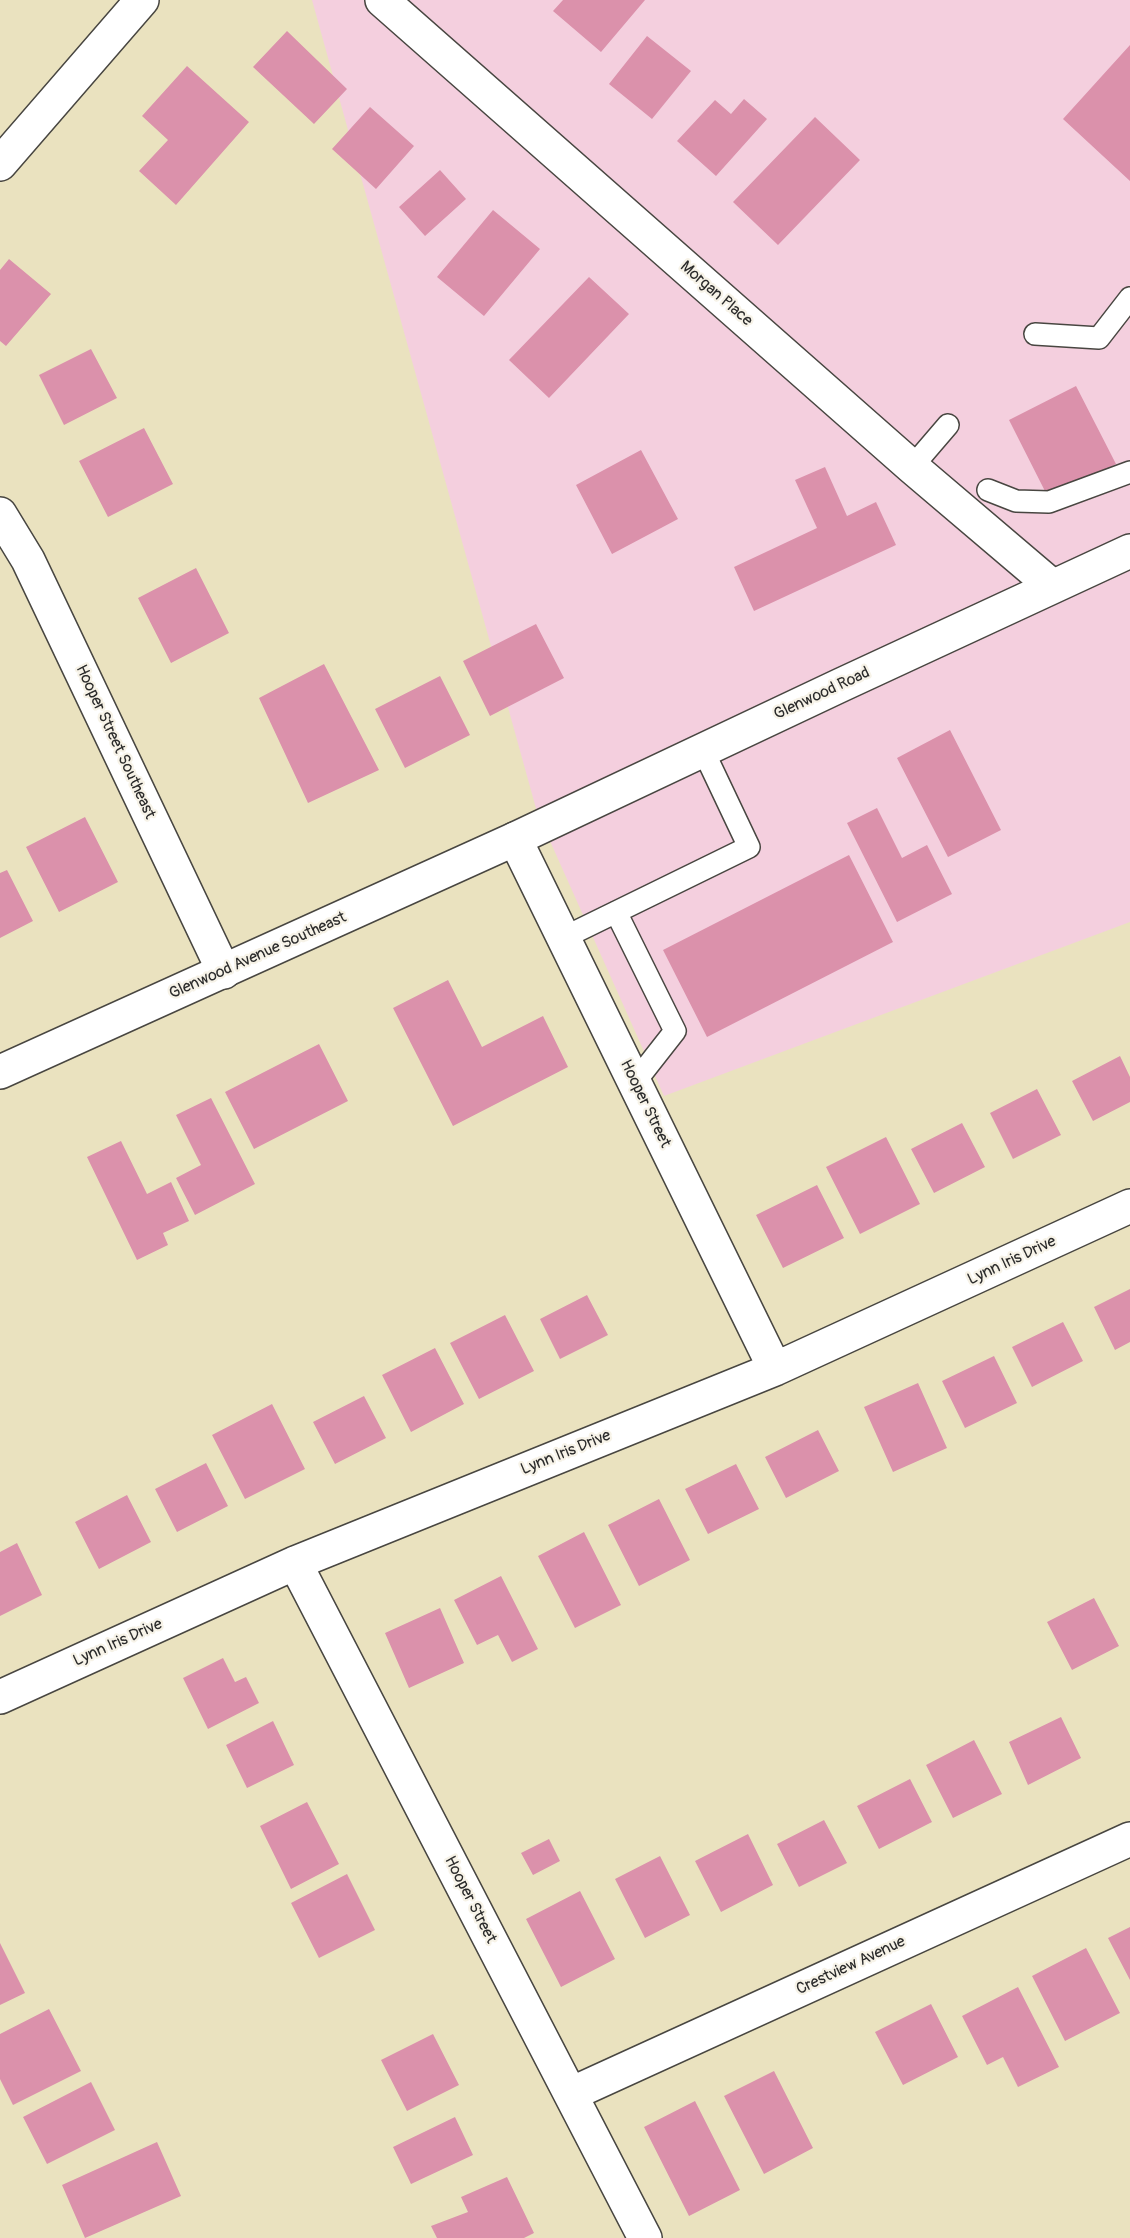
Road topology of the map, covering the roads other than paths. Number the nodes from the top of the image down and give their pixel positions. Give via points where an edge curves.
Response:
1 (142, 0) edge
2 (382, 0) edge
3 (0, 164) edge
4 (1130, 298) edge
5 (1122, 326) edge
6 (1035, 334) dead end
7 (948, 425) dead end
8 (912, 467) junction
9 (1130, 472) edge
10 (988, 490) dead end
11 (0, 514) edge
12 (1130, 551) edge
13 (1052, 586) junction
14 (703, 750) junction
15 (515, 839) junction
16 (616, 912) junction
17 (563, 938) junction
18 (224, 972) junction
19 (0, 1072) edge
20 (635, 1082) junction
21 (1130, 1206) edge
22 (775, 1369) junction
23 (295, 1563) junction
24 (0, 1697) edge
25 (1130, 1839) edge
26 (571, 2094) junction
27 (645, 2238) edge

1 - 3 street
2 - 8 street, Morgan Place
4 - 5 lane
5 - 6 lane via 1099,338
7 - 8 lane
8 - 13 street, Morgan Place
9 - 10 lane via 1049,502 1016,501
11 - 18 street, Hooper Street Southeast via 28,560
12 - 13 street, Glenwood Road
13 - 14 street, Glenwood Road
14 - 15 street, Glenwood Road
14 - 16 lane via 749,847
15 - 17 street, Hooper Street
15 - 18 street, Glenwood Avenue Southeast
16 - 17 lane
16 - 20 lane via 675,1031
17 - 20 street, Hooper Street
18 - 19 street, Glenwood Avenue Southeast
20 - 22 street, Hooper Street
21 - 22 street, Lynn Iris Drive
22 - 23 street, Lynn Iris Drive
23 - 24 street, Lynn Iris Drive
23 - 26 street, Hooper Street
25 - 26 street, Crestview Avenue
26 - 27 street, Hooper Street

